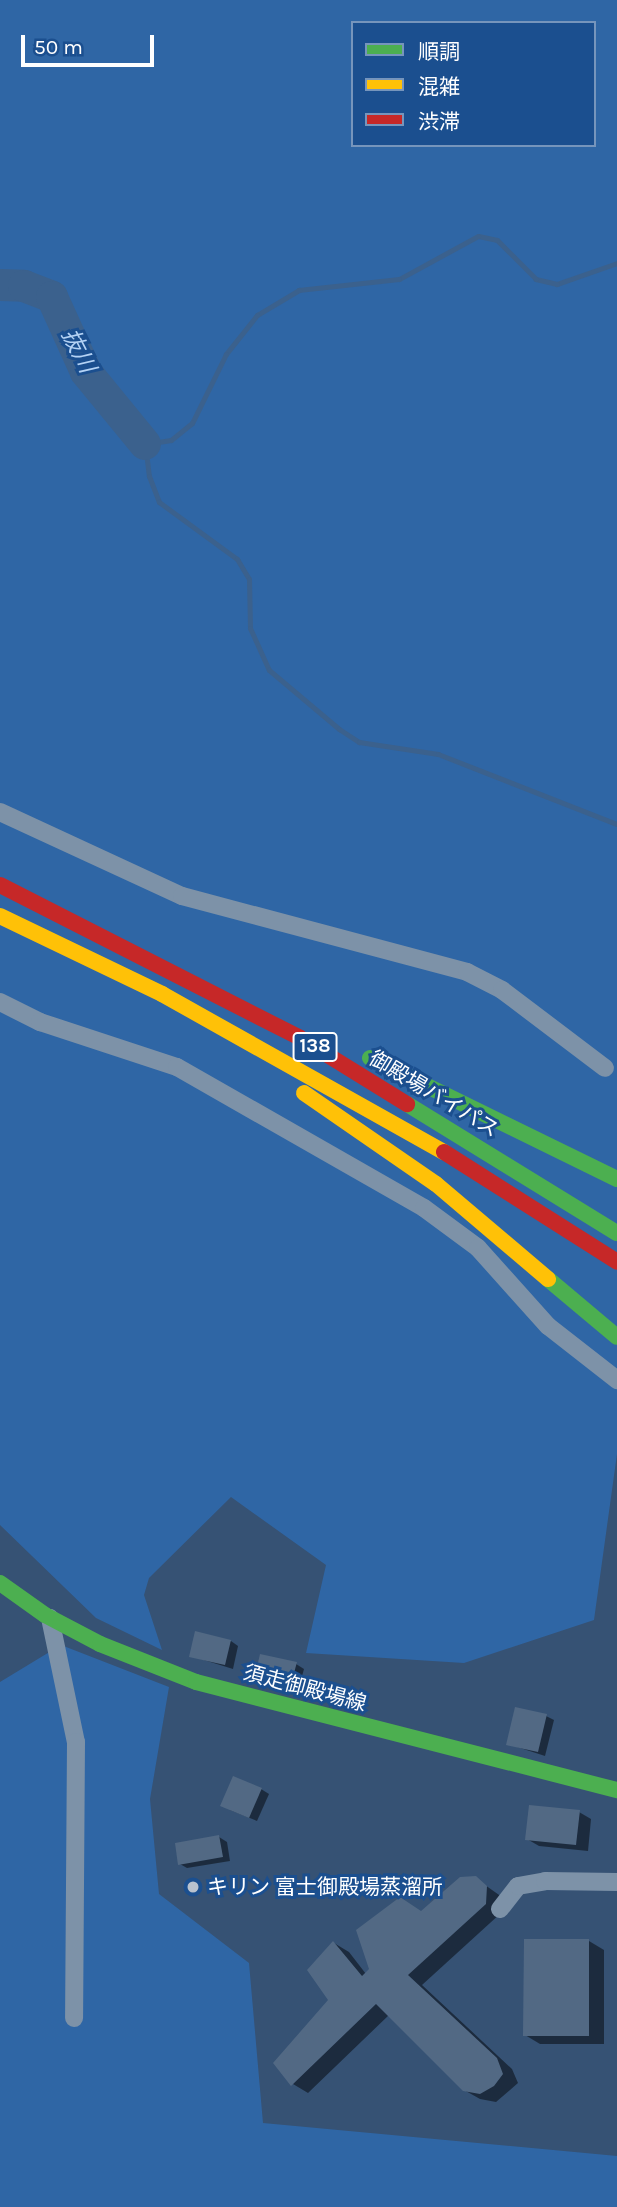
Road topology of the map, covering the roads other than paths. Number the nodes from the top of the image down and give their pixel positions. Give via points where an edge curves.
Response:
1 (0, 812) edge
2 (0, 885) edge
3 (0, 916) edge
4 (42, 936) junction
5 (111, 939) junction
6 (0, 1002) edge
7 (605, 1068) dead end
8 (617, 1180) edge
9 (617, 1233) edge
10 (617, 1262) edge
11 (617, 1337) edge
12 (617, 1380) edge
13 (0, 1583) edge
14 (50, 1618) junction
15 (617, 1790) edge
16 (617, 1882) edge
17 (500, 1909) dead end
18 (74, 2018) dead end

1 - 7 street via 182,896 467,972 502,990
2 - 5 main road, 御殿場バイパス / 138
3 - 4 main road, 138
4 - 10 main road, 138 via 292,1064 428,1142
4 - 11 main road via 271,1070 372,1139 525,1255
5 - 8 main road via 424,1083
5 - 9 main road, 御殿場バイパス / 138 via 300,1038
6 - 12 street via 40,1022 177,1067 424,1208 478,1248 548,1326
13 - 14 main road, 須走御殿場線
14 - 15 main road, 須走御殿場線 via 151,1667 196,1682
14 - 18 street via 76,1742
16 - 17 street via 545,1881 518,1886

